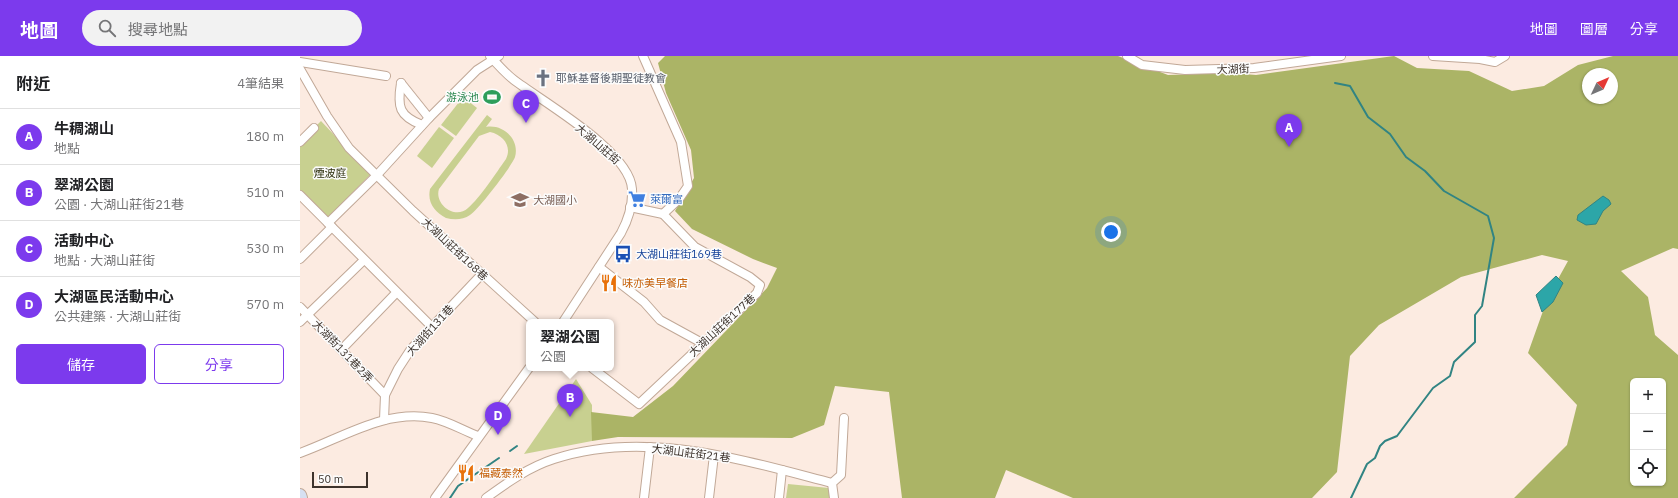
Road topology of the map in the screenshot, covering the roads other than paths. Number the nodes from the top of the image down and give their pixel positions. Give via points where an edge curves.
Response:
1 (643, 56) edge
2 (1127, 56) edge
3 (1341, 56) edge
4 (1432, 56) edge
5 (1505, 56) edge
6 (494, 57) edge
7 (300, 62) edge
8 (300, 69) edge
9 (386, 76) dead end
10 (429, 118) junction
11 (422, 125) junction
12 (314, 128) dead end
13 (300, 142) edge
14 (377, 175) junction
15 (300, 196) edge
16 (630, 207) junction
17 (663, 214) junction
18 (330, 225) junction
19 (300, 259) edge
20 (364, 260) junction
21 (599, 267) junction
22 (482, 274) junction
23 (396, 293) junction
24 (300, 307) edge
25 (308, 315) junction
26 (532, 319) edge
27 (565, 319) edge
28 (300, 322) edge
29 (431, 326) junction
30 (702, 344) junction
31 (342, 349) junction
32 (527, 371) edge
33 (596, 371) edge
34 (385, 395) junction
35 (844, 418) dead end
36 (384, 420) junction
37 (478, 436) junction
38 (650, 447) junction
39 (300, 453) edge
40 (714, 455) junction
41 (782, 470) junction
42 (832, 483) junction
43 (300, 495) edge
44 (301, 498) edge
45 (435, 498) edge
46 (486, 498) edge
47 (644, 498) edge
48 (709, 498) edge
49 (779, 498) edge
50 (834, 498) edge

1 - 17 street via 681,142 688,186
2 - 3 street, 大湖街 via 1147,67 1191,70 1254,68
4 - 5 street via 1495,62
6 - 10 street via 477,70
6 - 16 street, 大湖山莊街 via 512,79 585,132 621,163 632,188
7 - 9 street
8 - 14 street, 大湖山莊街168巷 via 349,148
10 - 11 street
10 - 11 street via 401,84 401,111 410,120
11 - 14 street
12 - 13 street
14 - 18 street
14 - 22 street, 大湖山莊街168巷
15 - 18 street
16 - 17 street
16 - 21 street, 大湖山莊街 via 627,222
17 - 30 street, 大湖山莊街177巷 via 695,246 760,285 757,293
18 - 19 street
18 - 20 street
20 - 23 street
20 - 25 street
21 - 27 street, 大湖山莊街
21 - 30 street via 644,302 660,320
22 - 26 street, 大湖山莊街168巷
22 - 29 street, 大湖街131巷
23 - 29 street
23 - 31 street
24 - 25 street, 大湖街131巷2弄
25 - 28 street
25 - 31 street, 大湖街131巷2弄
29 - 34 street, 大湖街131巷 via 411,349
30 - 33 street, 大湖山莊街177巷 via 639,404
31 - 34 street, 大湖街131巷2弄
32 - 37 street
34 - 36 street, 大湖街131巷
35 - 42 street via 841,475
36 - 37 street via 404,417 433,418
36 - 39 street
37 - 45 street
38 - 40 street, 大湖山莊街21巷
38 - 46 street, 大湖山莊街21巷 via 620,447 576,452 553,459 516,477
38 - 47 street
40 - 41 street, 大湖山莊街21巷
40 - 48 street
41 - 42 street, 大湖山莊街21巷
41 - 49 street
42 - 50 street
43 - 44 main road

